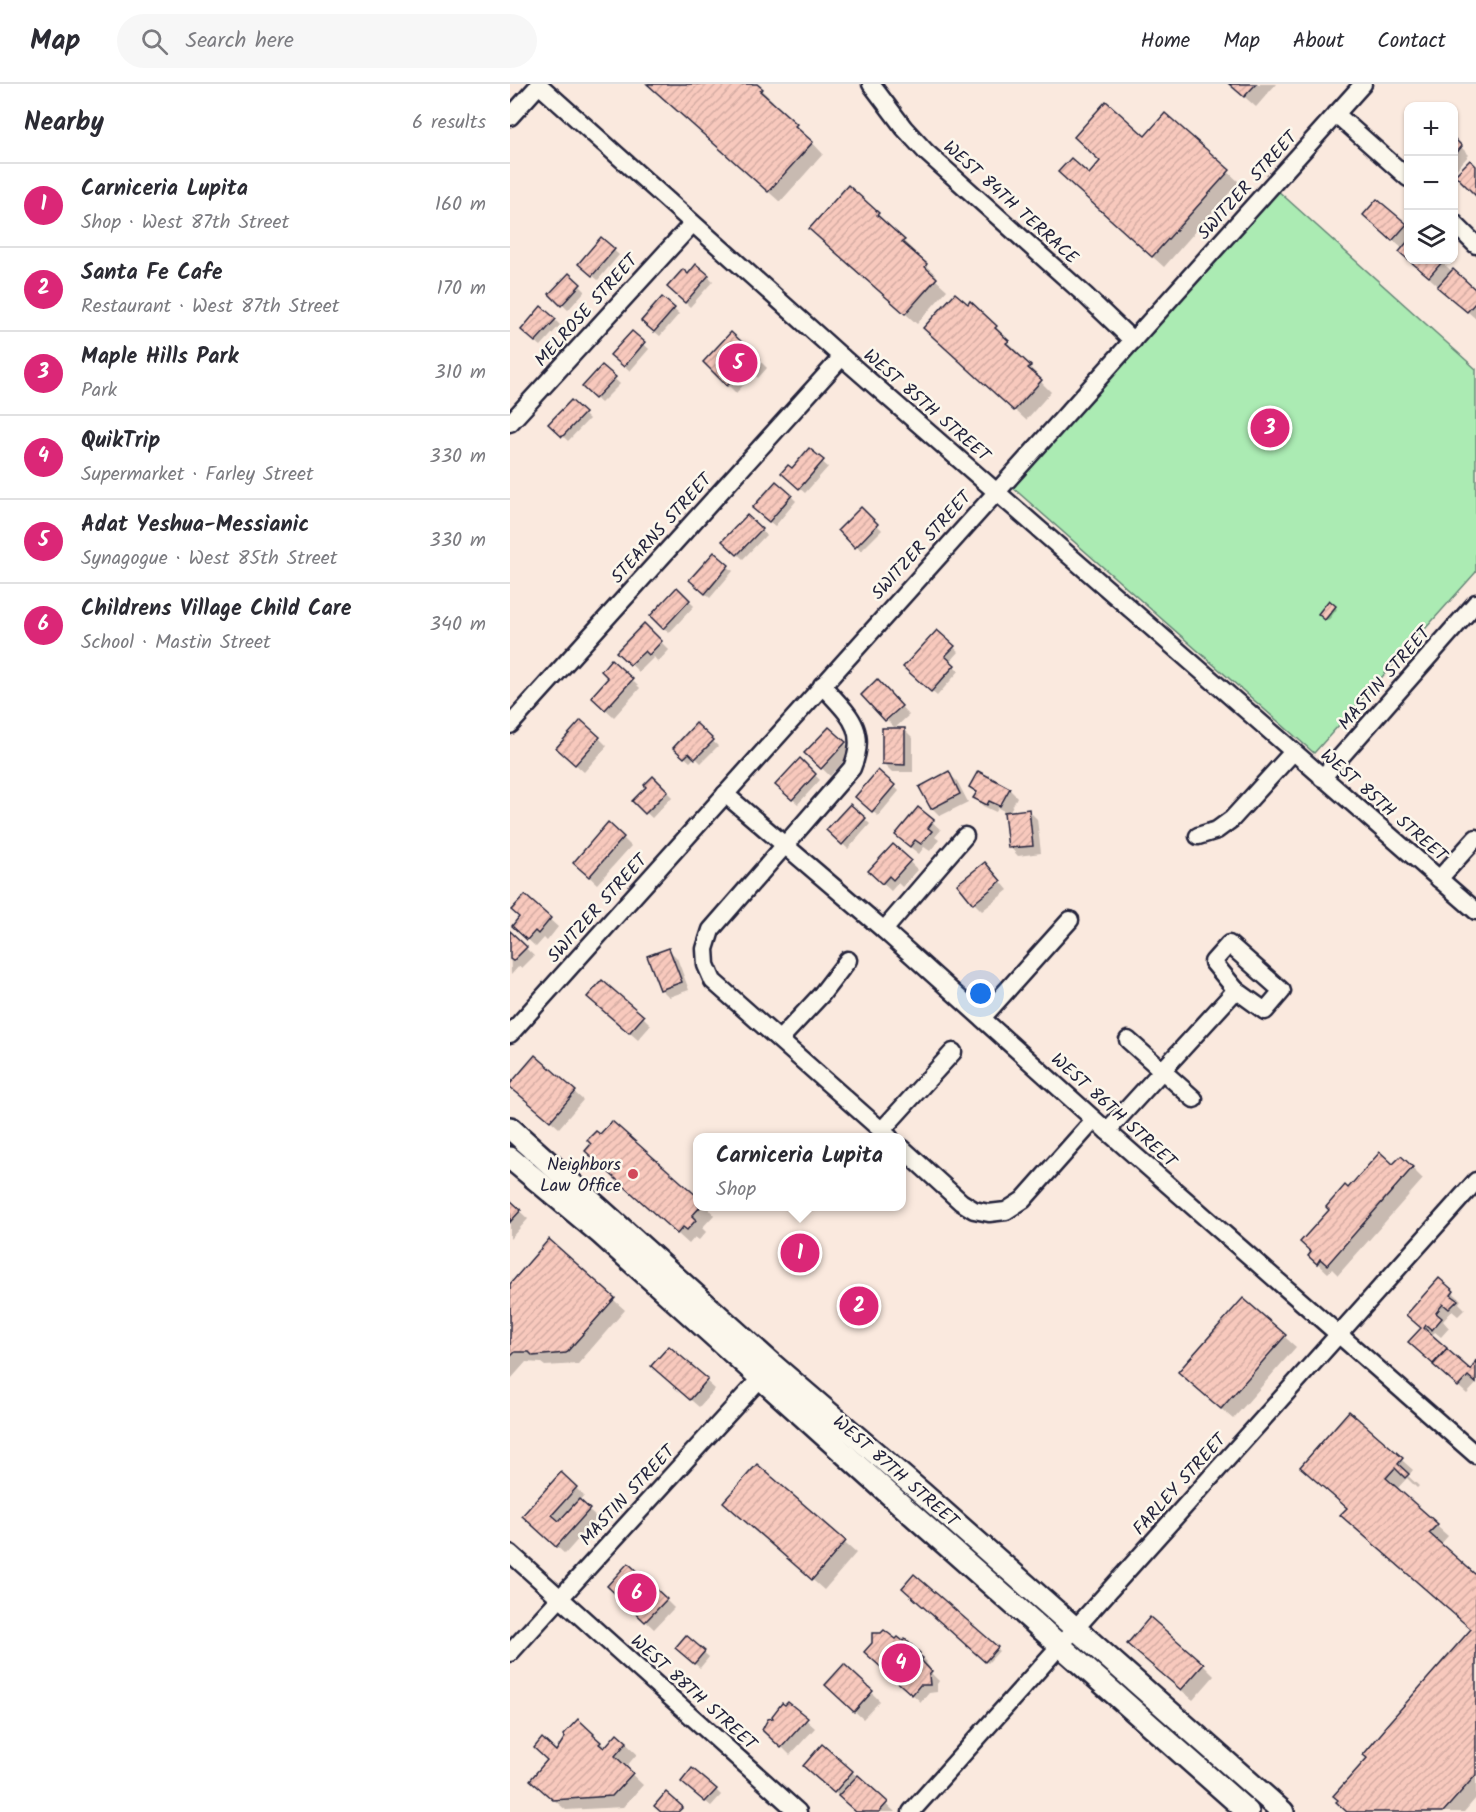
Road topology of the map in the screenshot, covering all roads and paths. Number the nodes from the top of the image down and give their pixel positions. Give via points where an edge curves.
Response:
1 (871, 84) edge
2 (1363, 84) edge
3 (538, 85) edge
4 (1336, 114) junction
5 (510, 117) edge
6 (1404, 174) edge
7 (692, 224) junction
8 (1458, 227) edge
9 (1476, 245) edge
10 (1133, 341) junction
11 (842, 357) junction
12 (510, 423) edge
13 (996, 491) junction
14 (1476, 603) edge
15 (822, 685) junction
16 (510, 725) edge
17 (1293, 752) junction
18 (1322, 778) junction
19 (725, 794) junction
20 (966, 836) dead end
21 (1198, 836) dead end
22 (1476, 838) edge
23 (784, 845) junction
24 (1439, 879) junction
25 (1476, 911) edge
26 (1070, 920) dead end
27 (884, 930) junction
28 (848, 960) dead end
29 (1236, 990) dead end
30 (983, 1017) junction
31 (510, 1034) edge
32 (780, 1038) junction
33 (1128, 1040) dead end
34 (953, 1052) dead end
35 (1162, 1070) junction
36 (1194, 1099) dead end
37 (1101, 1125) junction
38 (510, 1128) edge
39 (885, 1133) edge
40 (887, 1133) edge
41 (906, 1153) edge
42 (510, 1158) edge
43 (1476, 1181) edge
44 (1339, 1334) junction
45 (767, 1371) junction
46 (1476, 1455) edge
47 (510, 1553) edge
48 (560, 1597) junction
49 (1076, 1629) junction
50 (1060, 1646) junction
51 (510, 1653) edge
52 (798, 1812) edge
53 (911, 1812) edge
54 (1248, 1812) edge
55 (1283, 1812) edge

1 - 10 street, WEST 84TH TERRACE via 926,152
2 - 4 street, SWITZER STREET
3 - 5 street
3 - 7 street, WEST 85TH STREET
4 - 6 street
4 - 10 street, SWITZER STREET
7 - 11 street, WEST 85TH STREET
7 - 12 street, MELROSE STREET
8 - 9 street
10 - 13 street, SWITZER STREET
11 - 13 street, WEST 85TH STREET
11 - 16 street, STEARNS STREET
13 - 15 street, SWITZER STREET
13 - 17 street, WEST 85TH STREET
14 - 18 street, MASTIN STREET
15 - 19 street, SWITZER STREET
15 - 23 street via 855,724 858,754 852,768
17 - 18 street, WEST 85TH STREET
17 - 21 street, WEST 85TH STREET via 1232,819 1217,830
18 - 24 street, WEST 85TH STREET
19 - 23 street, WEST 86TH STREET
19 - 31 street, SWITZER STREET
20 - 27 street
22 - 24 street
23 - 27 street, WEST 86TH STREET
23 - 32 street via 711,930 705,949 713,981
24 - 25 street, WEST 85TH STREET
26 - 30 street
27 - 30 street, WEST 86TH STREET
28 - 32 street
29 - 35 street
30 - 37 street, WEST 86TH STREET
32 - 39 street
33 - 35 street
34 - 40 street
35 - 36 street
35 - 37 street
37 - 41 street via 1023,1200 1006,1211 974,1210
37 - 44 street, WEST 86TH STREET
38 - 45 main road, WEST 87TH STREET
42 - 45 main road, WEST 87TH STREET
43 - 44 street, FARLEY STREET
44 - 46 street, WEST 86TH STREET
44 - 49 street, FARLEY STREET
45 - 48 street, MASTIN STREET
45 - 49 main road, WEST 87TH STREET via 922,1493
45 - 50 main road, WEST 87TH STREET
47 - 48 street, WEST 88TH STREET
48 - 51 street, MASTIN STREET
48 - 52 street, WEST 88TH STREET
49 - 50 street, FARLEY STREET
49 - 55 main road, WEST 87TH STREET
50 - 53 street, FARLEY STREET
50 - 54 main road, WEST 87TH STREET

